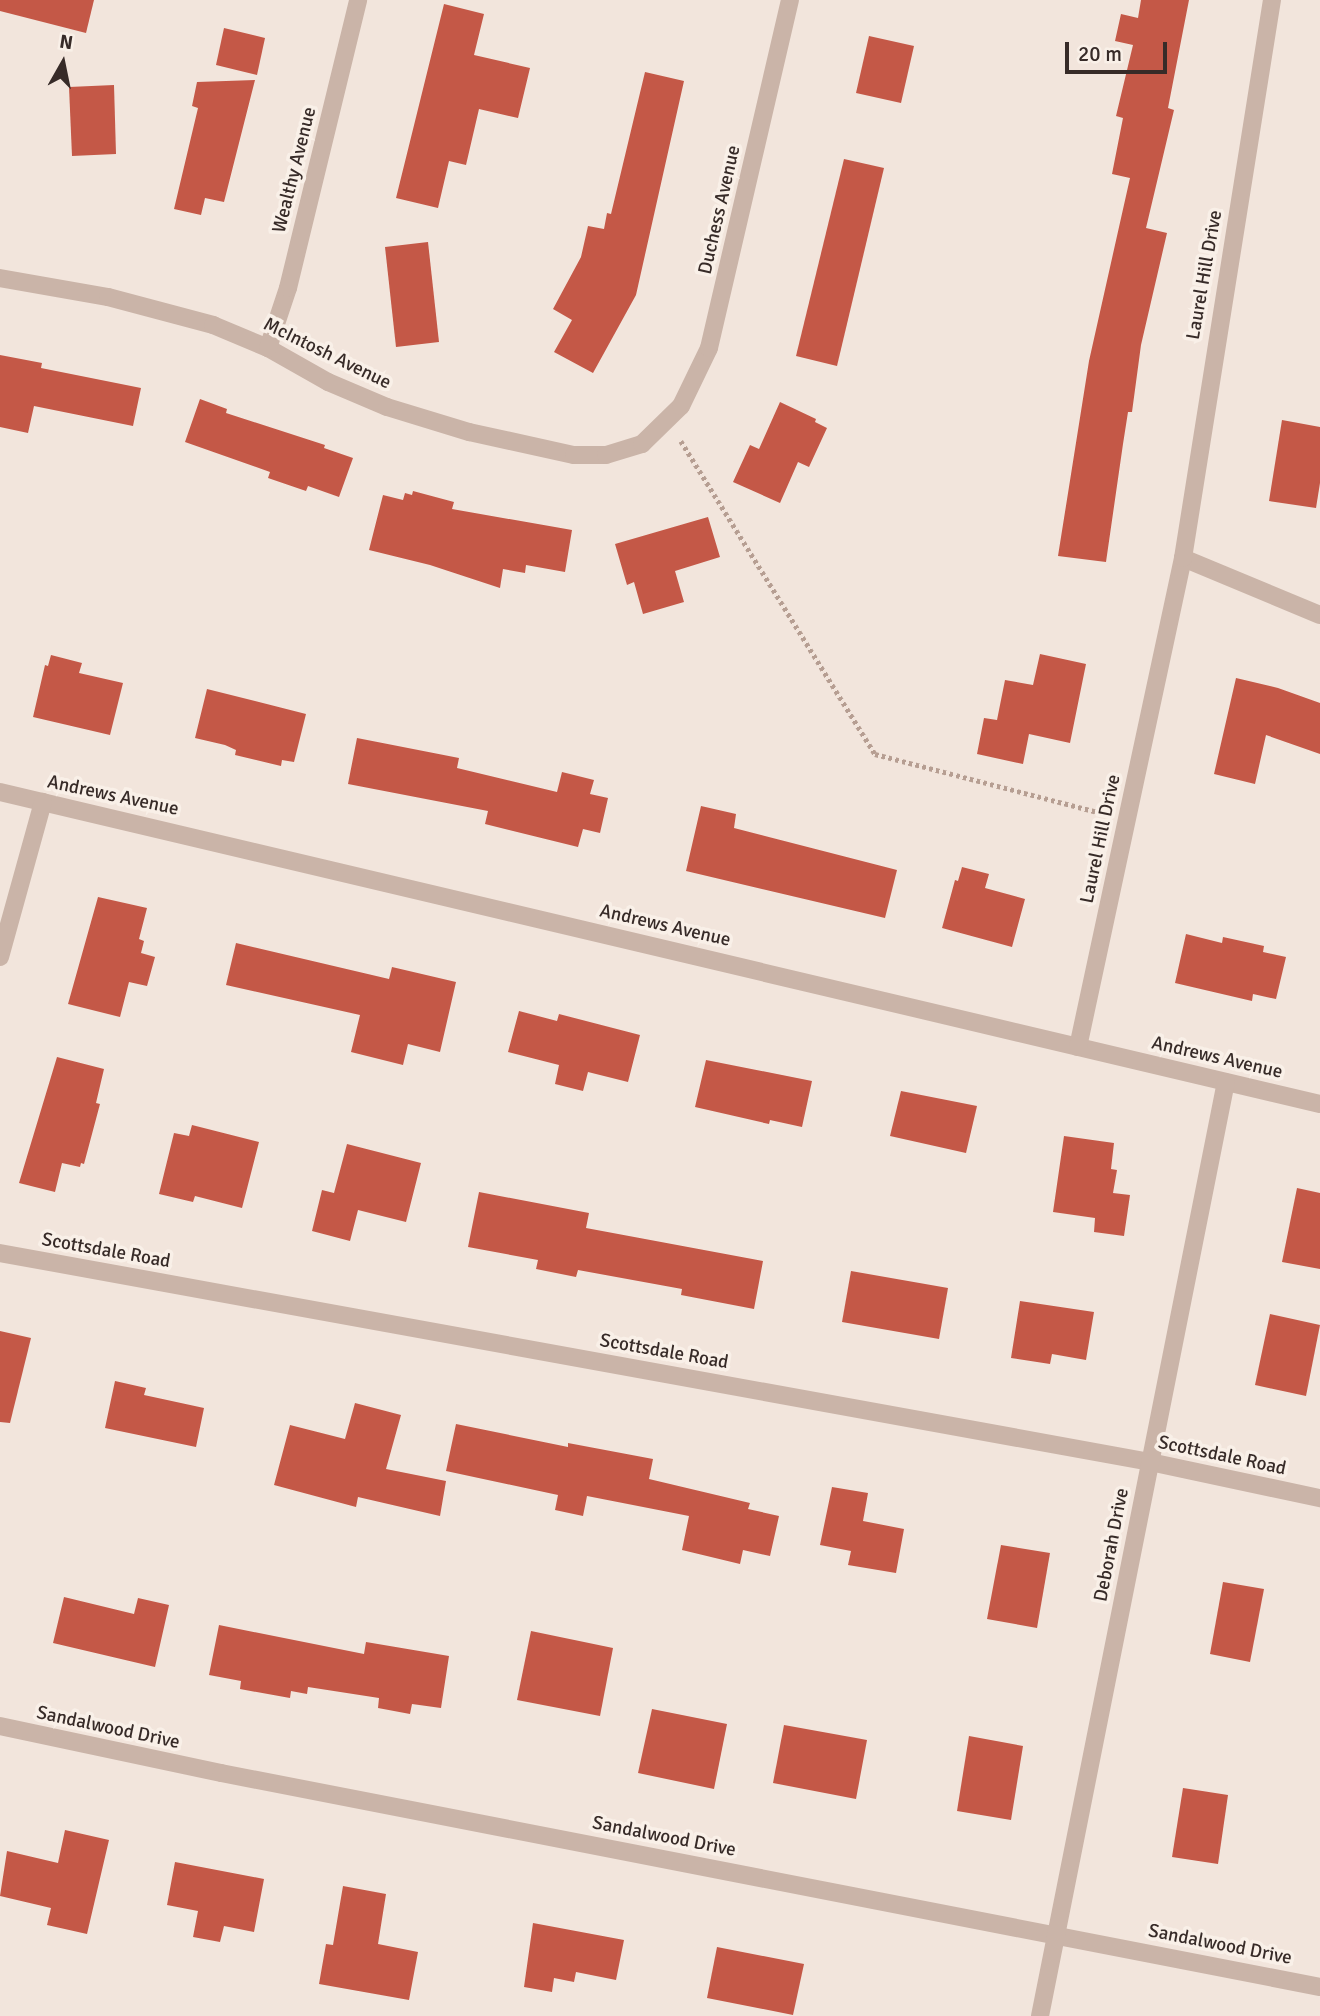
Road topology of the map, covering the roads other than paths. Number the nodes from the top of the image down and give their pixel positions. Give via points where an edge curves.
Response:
1 (358, 0) edge
2 (790, 0) edge
3 (1272, 0) edge
4 (0, 278) edge
5 (268, 348) junction
6 (668, 420) joint
7 (1183, 558) junction
8 (1320, 615) edge
9 (0, 792) edge
10 (43, 802) junction
11 (0, 957) edge
12 (1078, 1047) junction
13 (1226, 1082) junction
14 (1320, 1104) edge
15 (0, 1253) edge
16 (1150, 1462) junction
17 (1320, 1498) edge
18 (0, 1726) edge
19 (1057, 1934) junction
20 (1320, 1987) edge
21 (1040, 2016) edge

1 - 5 street, Wealthy Avenue via 288,288
2 - 6 street, Duchess Avenue via 709,348 691,389
3 - 7 street, Laurel Hill Drive
4 - 5 street, McIntosh Avenue via 184,316
5 - 6 street, McIntosh Avenue via 328,382 387,407 469,432 574,454 606,455 642,444
7 - 8 street
7 - 12 street, Laurel Hill Drive
9 - 10 street, Andrews Avenue
10 - 11 street
10 - 12 street, Andrews Avenue
12 - 13 street, Andrews Avenue
13 - 14 street, Andrews Avenue
13 - 16 street, Deborah Drive
15 - 16 street, Scottsdale Road
16 - 17 street, Scottsdale Road
16 - 19 street, Deborah Drive
18 - 19 street, Sandalwood Drive via 261,1781
19 - 20 street, Sandalwood Drive
19 - 21 street, Deborah Drive

